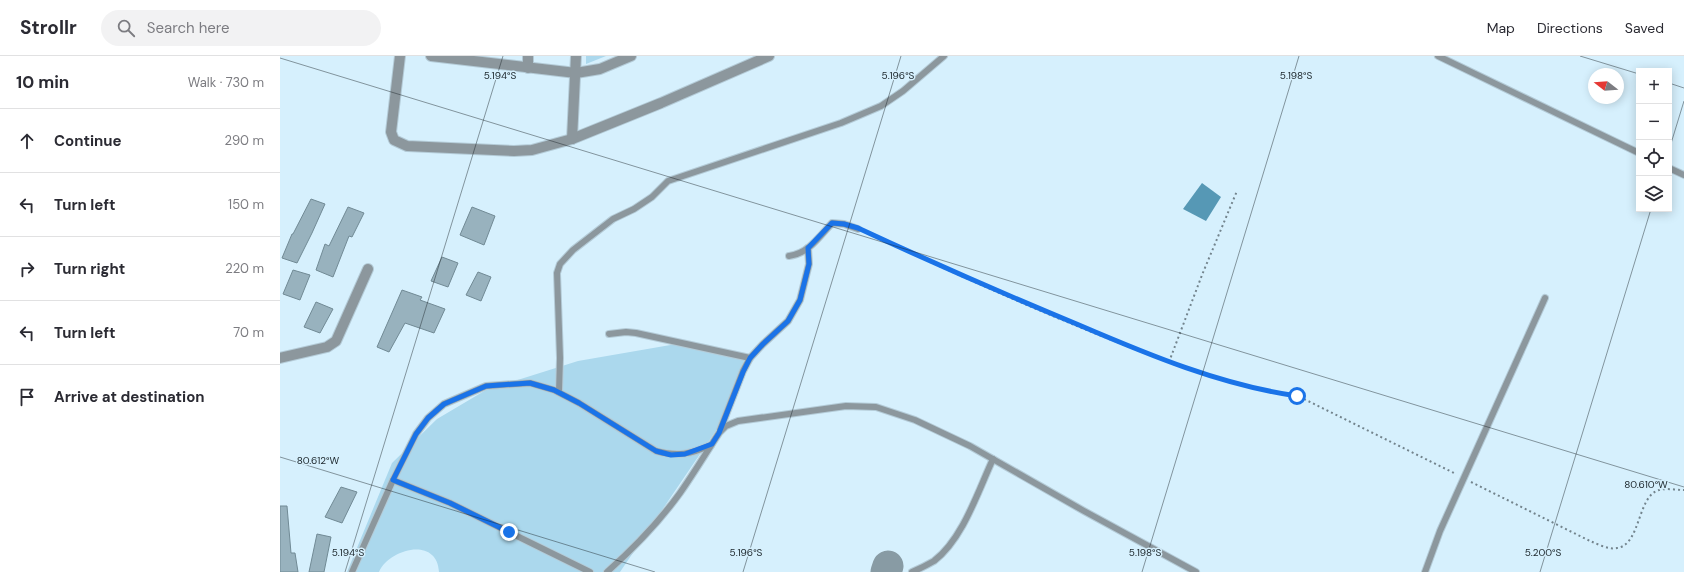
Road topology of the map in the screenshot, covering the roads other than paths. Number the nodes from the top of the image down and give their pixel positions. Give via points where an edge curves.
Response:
1 (400, 56) edge
2 (431, 56) edge
3 (528, 56) edge
4 (576, 56) edge
5 (631, 56) edge
6 (769, 56) edge
7 (944, 56) edge
8 (1438, 56) edge
9 (748, 60) edge
10 (528, 68) junction
11 (576, 73) junction
12 (572, 139) junction
13 (1636, 152) edge
14 (1672, 169) edge
15 (1684, 175) edge
16 (858, 228) road end
17 (808, 248) junction
18 (789, 256) dead end
19 (368, 269) dead end
20 (1545, 298) dead end
21 (609, 334) dead end
22 (280, 358) edge
23 (750, 358) junction
24 (559, 392) junction
25 (719, 433) junction
26 (712, 444) junction
27 (993, 459) junction
28 (393, 480) junction
29 (352, 572) edge
30 (590, 572) edge
31 (607, 572) edge
32 (912, 572) edge
33 (1196, 572) edge
34 (1425, 572) edge

1 - 12 street via 391,132 394,140 407,146 514,152
2 - 10 street
3 - 10 street
4 - 11 street
5 - 11 street via 600,69
6 - 9 street
7 - 24 lane via 881,106 841,123 668,181 652,197 613,219 573,250 560,264 557,273
8 - 13 lane
9 - 12 street
10 - 11 street
11 - 12 street
14 - 15 lane
16 - 17 lane via 832,223
17 - 18 lane via 798,255
17 - 23 lane via 809,264 800,300 788,321
19 - 22 street via 336,340 327,346
20 - 34 lane via 1440,531
21 - 23 lane via 636,332
23 - 25 lane
24 - 26 lane via 656,451 671,455 685,454
24 - 28 lane via 530,383 486,386 444,404 428,418 416,434
25 - 26 lane
25 - 27 lane via 726,426 738,421 861,405 876,407 915,420
26 - 31 lane via 679,494 650,530
27 - 32 lane via 953,540 934,561
27 - 33 lane
28 - 29 lane
28 - 30 lane via 450,503

